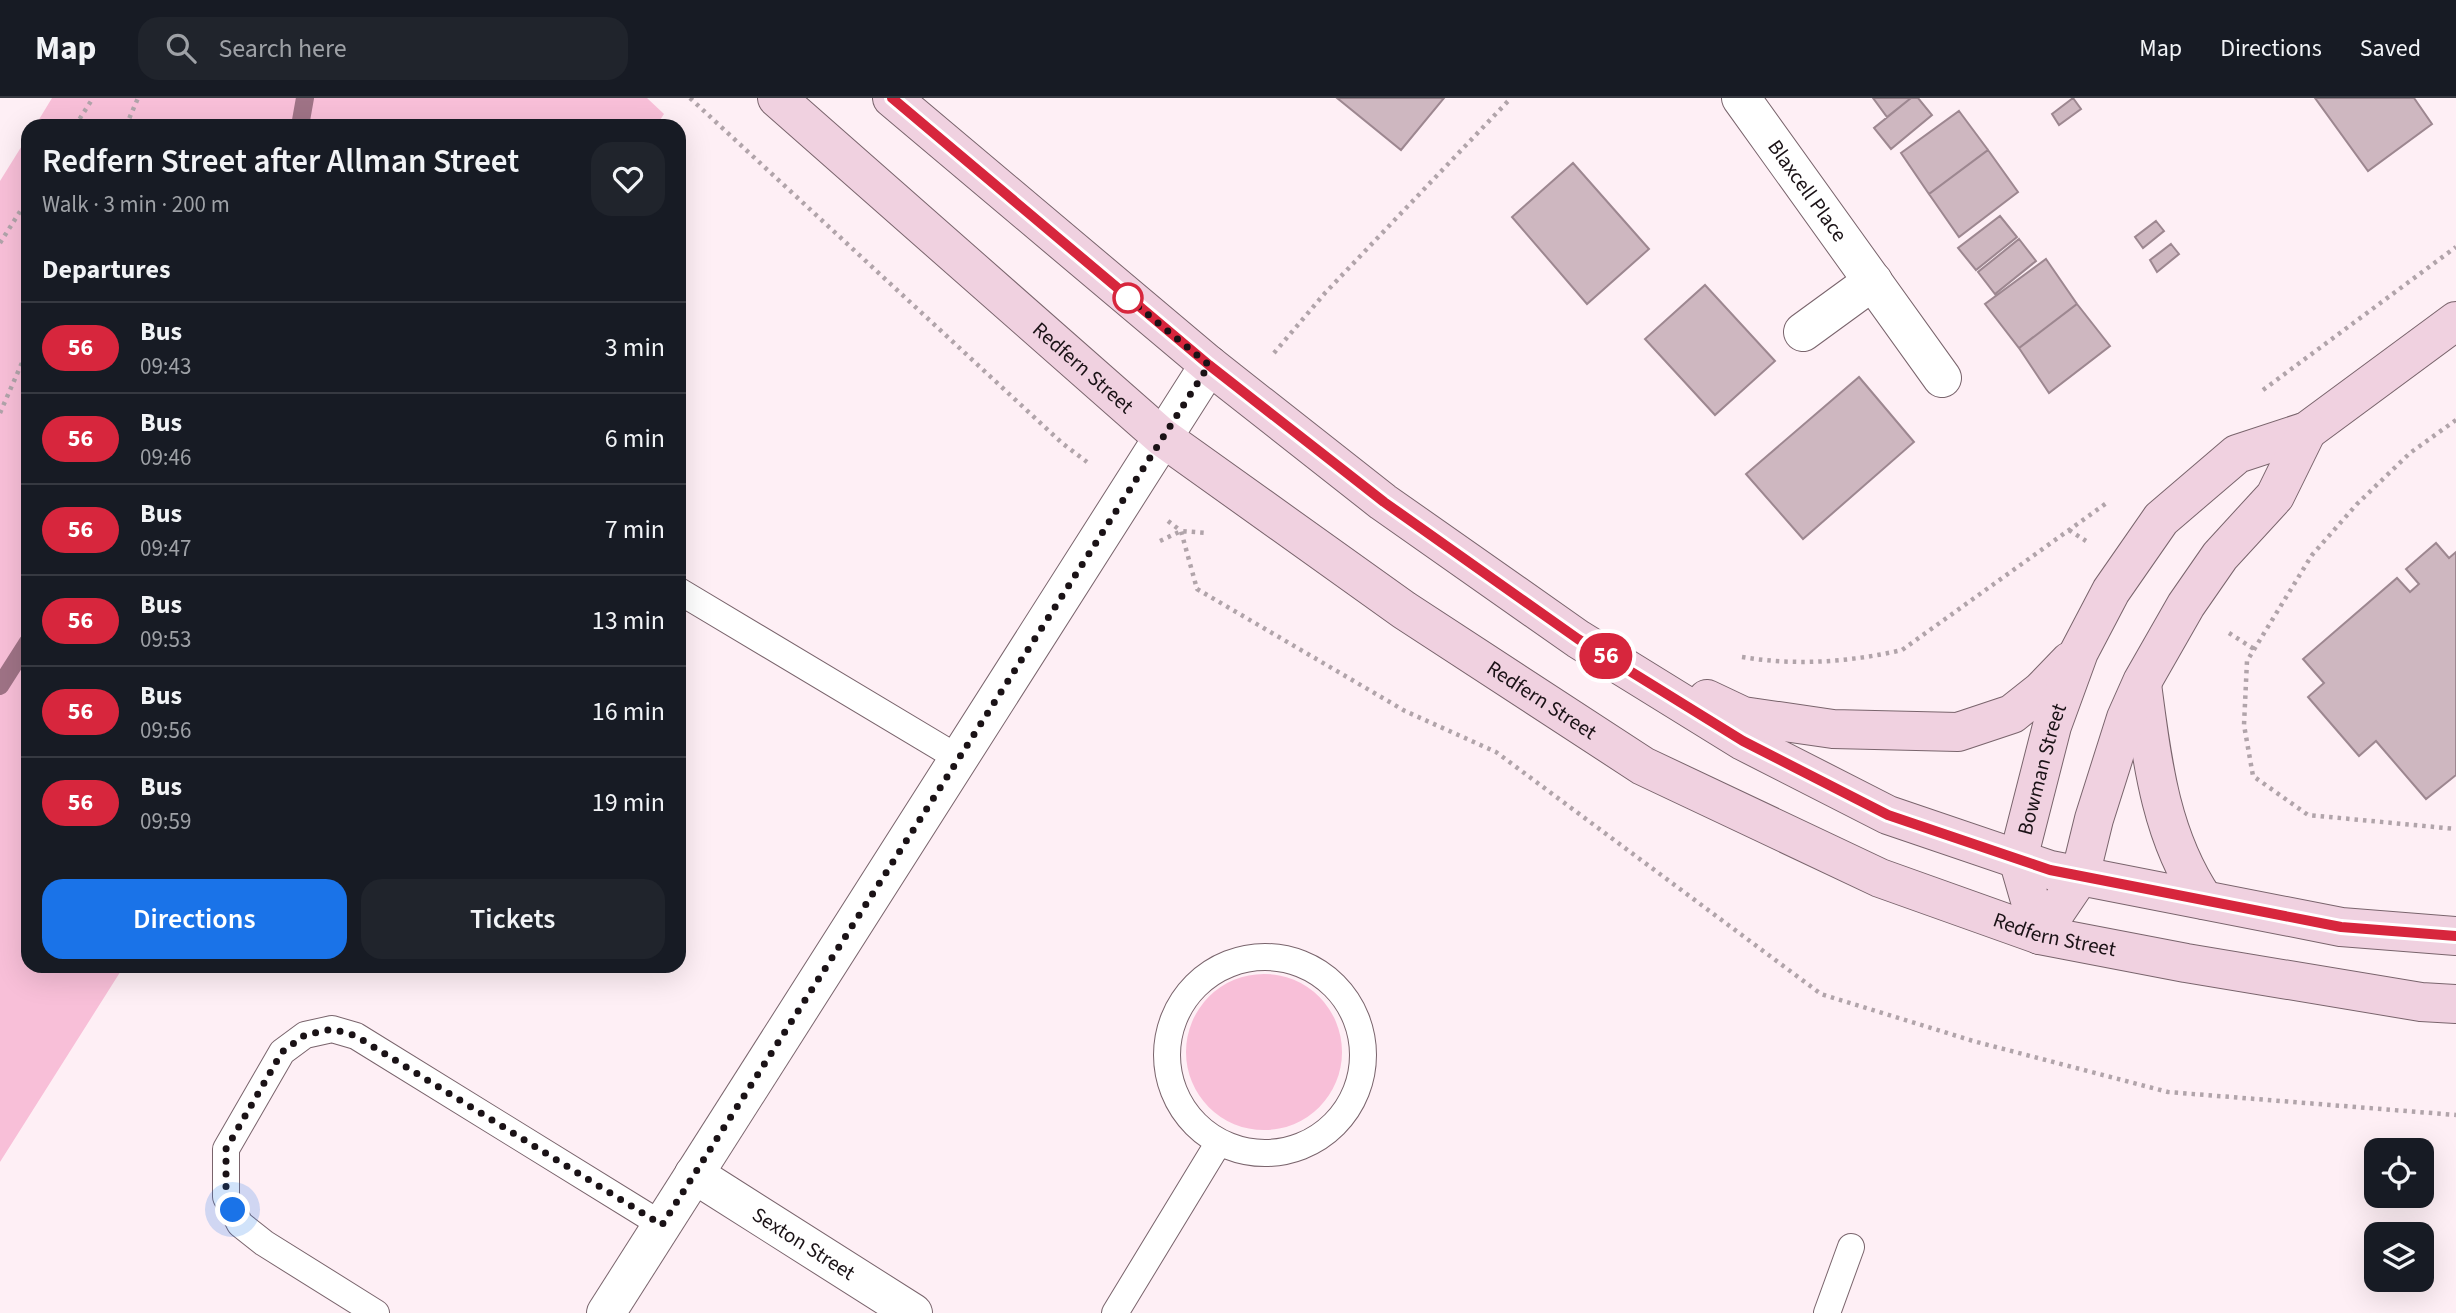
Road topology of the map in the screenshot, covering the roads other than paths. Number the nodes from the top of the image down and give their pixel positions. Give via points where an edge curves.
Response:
1 (777, 98) edge
2 (892, 98) edge
3 (1741, 98) edge
4 (1873, 281) junction
5 (2456, 321) edge
6 (1803, 332) dead end
7 (1209, 365) junction
8 (1942, 378) dead end
9 (2307, 431) junction
10 (1162, 437) junction
11 (686, 595) edge
12 (1578, 639) junction
13 (2079, 652) junction
14 (2142, 682) junction
15 (958, 758) junction
16 (2018, 859) junction
17 (2080, 876) junction
18 (2204, 900) junction
19 (2040, 935) junction
20 (2456, 936) edge
21 (2456, 1004) edge
22 (1219, 1142) junction
23 (694, 1174) junction
24 (662, 1225) junction
25 (1851, 1247) dead end
26 (376, 1313) edge
27 (606, 1313) edge
28 (913, 1313) edge
29 (1115, 1313) edge
30 (1827, 1313) edge

1 - 10 main road, Redfern Street
2 - 7 main road
3 - 4 street, Blaxcell Place
4 - 6 street
4 - 8 street, Blaxcell Place
5 - 9 main road, Bowman Street
7 - 10 street
7 - 12 main road via 1384,502
9 - 13 main road, Bowman Street via 2237,454 2161,519 2111,591
9 - 14 main road, Bowman Street via 2275,496 2220,556
10 - 15 street
10 - 19 main road, Redfern Street via 1404,610 1643,765 1880,878
11 - 15 lane
12 - 13 main road via 1743,716 1833,729 1958,733 2012,714
12 - 16 main road via 1743,741 1888,815
13 - 16 main road, Bowman Street via 2052,726
14 - 17 main road, Bowman Street via 2126,718
14 - 18 main road via 2166,826
15 - 23 street
16 - 17 main road
16 - 19 main road, Bowman Street
17 - 18 main road
17 - 19 main road, Bowman Street
18 - 20 main road via 2341,927
19 - 21 main road, Redfern Street via 2421,1002
22 - 22 lane via 1193,1122 1176,1095 1167,1064 1169,1032 1182,1002 1203,978 1230,962 1263,956 1294,961 1323,975 1346,999 1360,1028 1364,1060 1356,1092 1339,1120 1314,1141 1283,1152 1250,1152
22 - 29 lane
23 - 24 street
23 - 28 street, Sexton Street
24 - 26 lane via 356,1036 332,1029 305,1035 282,1052 226,1149 226,1197 240,1224 264,1243
24 - 27 street
25 - 30 lane

